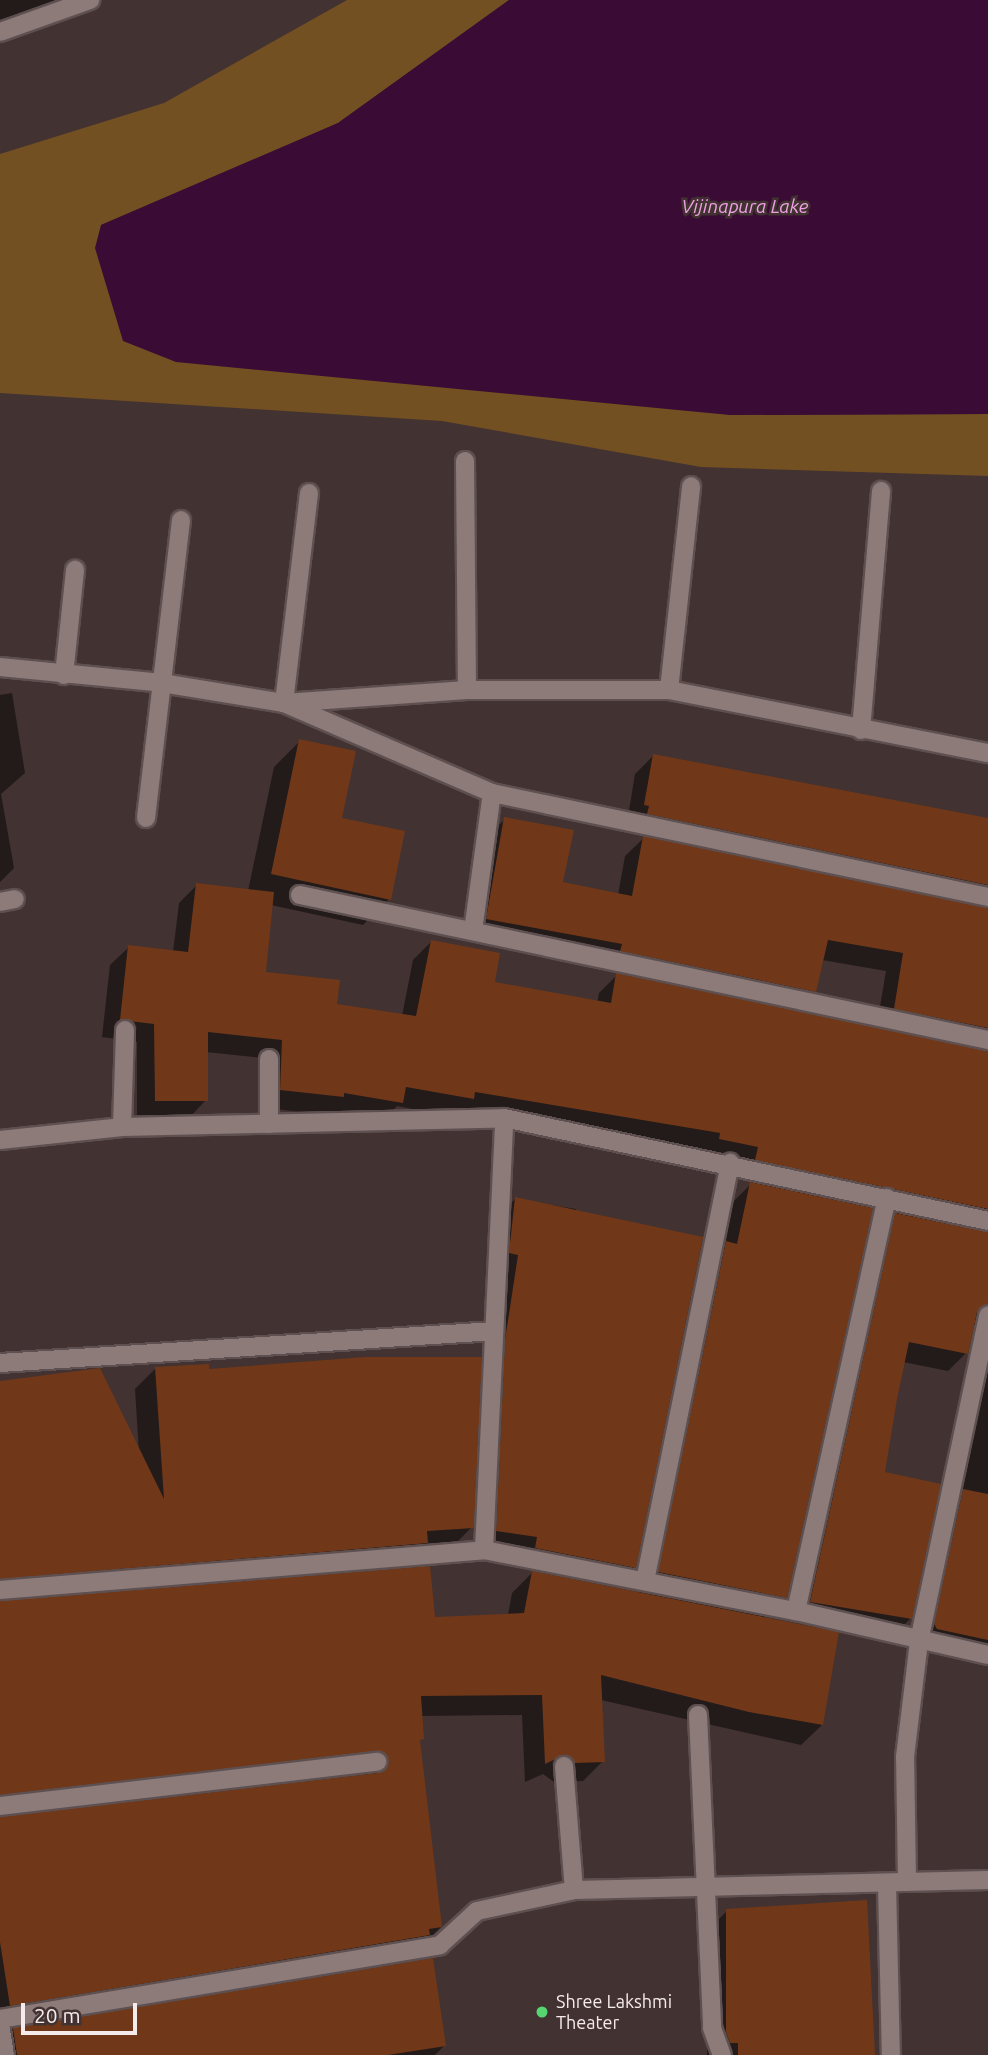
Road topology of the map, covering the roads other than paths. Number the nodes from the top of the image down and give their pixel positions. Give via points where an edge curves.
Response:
1 (90, 0) edge
2 (0, 32) edge
3 (465, 461) dead end
4 (691, 486) dead end
5 (881, 491) dead end
6 (309, 493) dead end
7 (181, 520) dead end
8 (75, 570) dead end
9 (0, 667) edge
10 (64, 674) junction
11 (162, 682) junction
12 (467, 690) junction
13 (669, 690) junction
14 (284, 703) junction
15 (861, 730) junction
16 (988, 753) edge
17 (492, 793) junction
18 (146, 818) dead end
19 (300, 895) dead end
20 (988, 897) edge
21 (473, 931) junction
22 (125, 1030) dead end
23 (988, 1041) edge
24 (269, 1059) dead end
25 (505, 1118) junction
26 (269, 1124) junction
27 (122, 1127) junction
28 (0, 1140) edge
29 (730, 1163) junction
30 (887, 1198) junction
31 (988, 1220) edge
32 (988, 1315) edge
33 (494, 1331) junction
34 (0, 1363) edge
35 (484, 1550) junction
36 (645, 1581) junction
37 (0, 1590) edge
38 (796, 1611) junction
39 (919, 1642) junction
40 (988, 1655) edge
41 (698, 1715) dead end
42 (377, 1762) dead end
43 (564, 1766) dead end
44 (0, 1806) edge
45 (906, 1880) junction
46 (988, 1880) edge
47 (887, 1884) junction
48 (708, 1887) junction
49 (574, 1890) junction
50 (0, 2021) edge
51 (5, 2055) edge
52 (722, 2055) edge
53 (891, 2055) edge

1 - 2 street
3 - 12 street
4 - 13 street
5 - 15 street
6 - 14 street
7 - 11 street
8 - 10 street
9 - 10 street
10 - 11 street
11 - 14 street
11 - 18 street
12 - 13 street
12 - 14 street
13 - 15 street
14 - 17 street
15 - 16 street
17 - 20 street
17 - 21 street
19 - 21 street
21 - 23 street
22 - 27 street
24 - 26 street
25 - 26 street
25 - 29 street
25 - 33 street
26 - 27 street
27 - 28 street
29 - 30 street
29 - 36 street
30 - 31 street
30 - 38 street
32 - 39 street
33 - 34 street
33 - 35 street
35 - 36 street
35 - 37 street
36 - 38 street
38 - 39 street
39 - 40 street
39 - 45 street via 905,1757
41 - 48 street
42 - 44 street
43 - 49 street
45 - 46 street
45 - 47 street
47 - 48 street
47 - 53 street
48 - 49 street
48 - 52 street via 712,2028
49 - 50 street via 477,1911 440,1945
50 - 51 street

